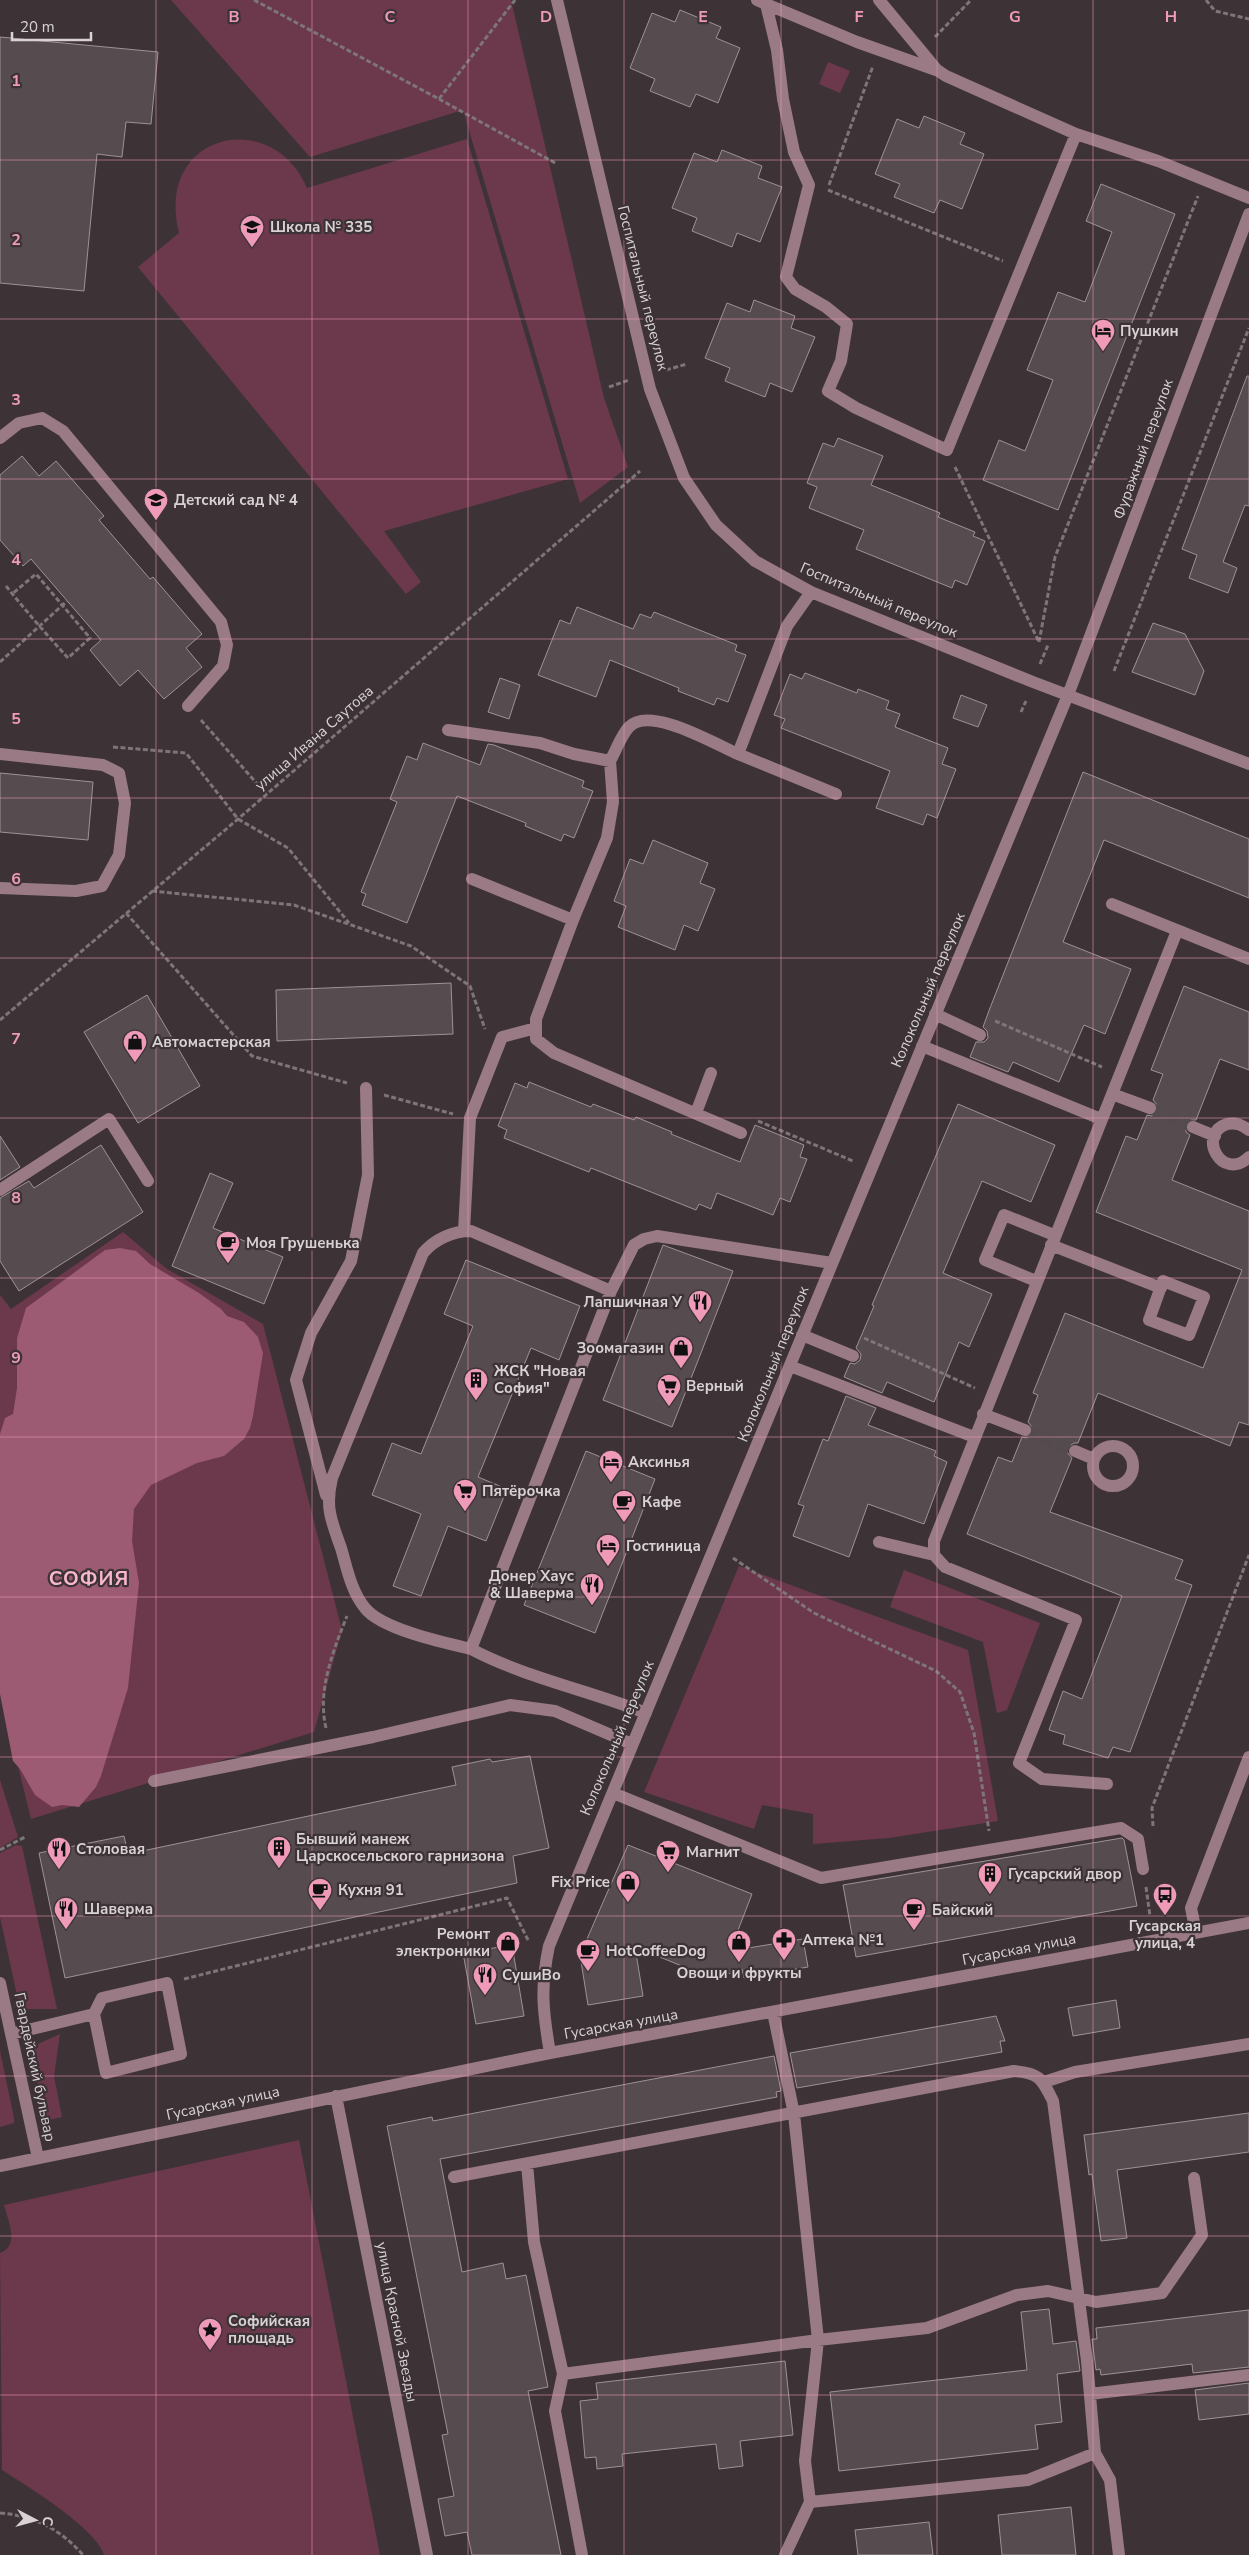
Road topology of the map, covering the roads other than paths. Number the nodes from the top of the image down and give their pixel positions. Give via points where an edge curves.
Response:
1 (557, 0) edge
2 (879, 0) edge
3 (762, 2) edge
4 (937, 70) junction
5 (1076, 134) junction
6 (1249, 198) edge
7 (1249, 214) edge
8 (0, 438) edge
9 (811, 592) junction
10 (1068, 695) junction
11 (188, 706) road end
12 (448, 730) dead end
13 (0, 754) edge
14 (738, 754) junction
15 (610, 761) junction
16 (1249, 764) edge
17 (836, 794) dead end
18 (472, 879) dead end
19 (0, 888) edge
20 (1112, 904) dead end
21 (573, 920) junction
22 (1177, 930) junction
23 (1249, 959) edge
24 (935, 1014) junction
25 (536, 1028) junction
26 (980, 1035) dead end
27 (922, 1046) junction
28 (712, 1073) dead end
29 (366, 1088) dead end
30 (1112, 1094) junction
31 (1150, 1108) tunnel mouth
32 (696, 1113) junction
33 (1101, 1119) junction
34 (1194, 1127) tunnel mouth
35 (1249, 1130) edge
36 (741, 1132) road end
37 (1214, 1136) junction
38 (1249, 1157) edge
39 (148, 1181) dead end
40 (0, 1190) edge
41 (464, 1231) junction
42 (1052, 1240) junction
43 (832, 1263) junction
44 (1036, 1281) junction
45 (1161, 1288) junction
46 (611, 1291) junction
47 (802, 1335) junction
48 (853, 1356) dead end
49 (790, 1366) junction
50 (983, 1414) junction
51 (1025, 1430) tunnel mouth
52 (974, 1437) junction
53 (1075, 1450) tunnel mouth
54 (1094, 1458) dead end
55 (327, 1498) junction
56 (879, 1542) dead end
57 (934, 1556) junction
58 (471, 1649) junction
59 (646, 1713) junction
60 (632, 1744) junction
61 (1249, 1757) edge
62 (154, 1781) dead end
63 (1107, 1784) dead end
64 (612, 1793) junction
65 (1143, 1869) road end
66 (1249, 1923) edge
67 (1196, 1932) junction
68 (0, 1983) edge
69 (773, 2012) junction
70 (94, 2014) junction
71 (11, 2034) junction
72 (1249, 2044) edge
73 (550, 2053) junction
74 (1044, 2082) junction
75 (336, 2096) junction
76 (794, 2114) junction
77 (38, 2158) junction
78 (527, 2164) junction
79 (0, 2166) edge
80 (454, 2178) dead end
81 (1194, 2178) dead end
82 (1078, 2298) junction
83 (818, 2340) junction
84 (563, 2374) junction
85 (1249, 2375) edge
86 (1090, 2394) junction
87 (1096, 2453) junction
88 (810, 2502) junction
89 (427, 2555) edge
90 (582, 2555) edge
91 (784, 2555) edge
92 (1119, 2555) edge

1 - 9 street, Госпитальный переулок via 650,389 684,478 716,525 755,561
2 - 4 street
3 - 4 street
3 - 5 street via 777,50 794,152 809,185 786,277 795,289 847,324 841,361 828,391 856,408 948,450
4 - 5 street
5 - 6 street via 1158,161
7 - 10 street, Фуражный переулок
8 - 11 street via 19,423 42,418 63,431 221,622 227,645 223,666
9 - 10 street, Госпитальный переулок
9 - 14 street via 787,626
10 - 16 street, Госпитальный переулок
10 - 24 street, Колокольный переулок
12 - 15 street via 540,743
13 - 19 street via 103,765 119,773 125,803 119,855 102,886 76,891
14 - 15 street via 665,722 645,720 630,726
14 - 17 street
15 - 21 street via 613,802 607,838
18 - 21 street
20 - 22 street
21 - 25 street via 536,1019
22 - 23 street
22 - 30 street
24 - 26 street
24 - 27 street, Колокольный переулок
25 - 32 street via 536,1039 554,1053
25 - 41 street via 502,1037 470,1118
27 - 33 street
27 - 43 street, Колокольный переулок
28 - 32 street
29 - 55 street via 368,1175 351,1261 311,1333 296,1380
30 - 31 street
30 - 33 street
32 - 36 street
33 - 42 street
34 - 37 street
35 - 37 street via 1237,1123 1230,1124 1223,1126
37 - 38 street via 1214,1149 1221,1160 1240,1164
39 - 40 street via 109,1119
41 - 46 street via 471,1231
41 - 55 street via 432,1242 423,1253 332,1478
42 - 44 street
42 - 44 street via 1004,1215 985,1260
42 - 45 street
43 - 46 street via 657,1236 644,1238 634,1245
43 - 47 street, Колокольный переулок
44 - 50 street
45 - 45 street via 1163,1282 1204,1297 1189,1335 1148,1320
46 - 58 street
47 - 48 street
47 - 49 street, Колокольный переулок
49 - 52 street
49 - 59 street, Колокольный переулок
50 - 51 street
50 - 52 street
52 - 57 street via 934,1541
53 - 54 street
55 - 58 street via 330,1518 356,1595 366,1610 381,1620 437,1642
56 - 57 street
57 - 63 street via 945,1567 1076,1620 1019,1763 1042,1779
58 - 59 street via 502,1665
59 - 60 street, Колокольный переулок
60 - 62 street via 555,1711 510,1706
60 - 64 street, Колокольный переулок
61 - 67 street via 1191,1908
64 - 65 street via 821,1878 1121,1828 1138,1839
64 - 73 street, Колокольный переулок via 549,1946 543,1974 542,2005
66 - 67 street, Гусарская улица
67 - 69 street, Гусарская улица
68 - 71 street, Гвардейский бульвар
69 - 73 street, Гусарская улица
69 - 76 street
70 - 70 street via 106,2073 181,2054 166,1983 102,1998
70 - 71 street
71 - 77 street, Гвардейский бульвар
72 - 74 street via 1075,2072
73 - 75 street, Гусарская улица
74 - 76 street via 1032,2072 1014,2071
74 - 82 street via 1053,2101
75 - 77 street, Гусарская улица
75 - 89 street, улица Красной Звезды
76 - 78 street
76 - 83 street
77 - 79 street, Гусарская улица
78 - 80 street
78 - 84 street via 534,2242
81 - 82 street via 1202,2235 1162,2293 1096,2302
82 - 83 street via 1048,2291 1017,2295 927,2328
82 - 86 street
83 - 84 street
83 - 88 street via 805,2461
84 - 90 street via 555,2411
85 - 86 street
86 - 87 street
87 - 88 street via 1028,2480
87 - 92 street via 1110,2480
88 - 91 street

